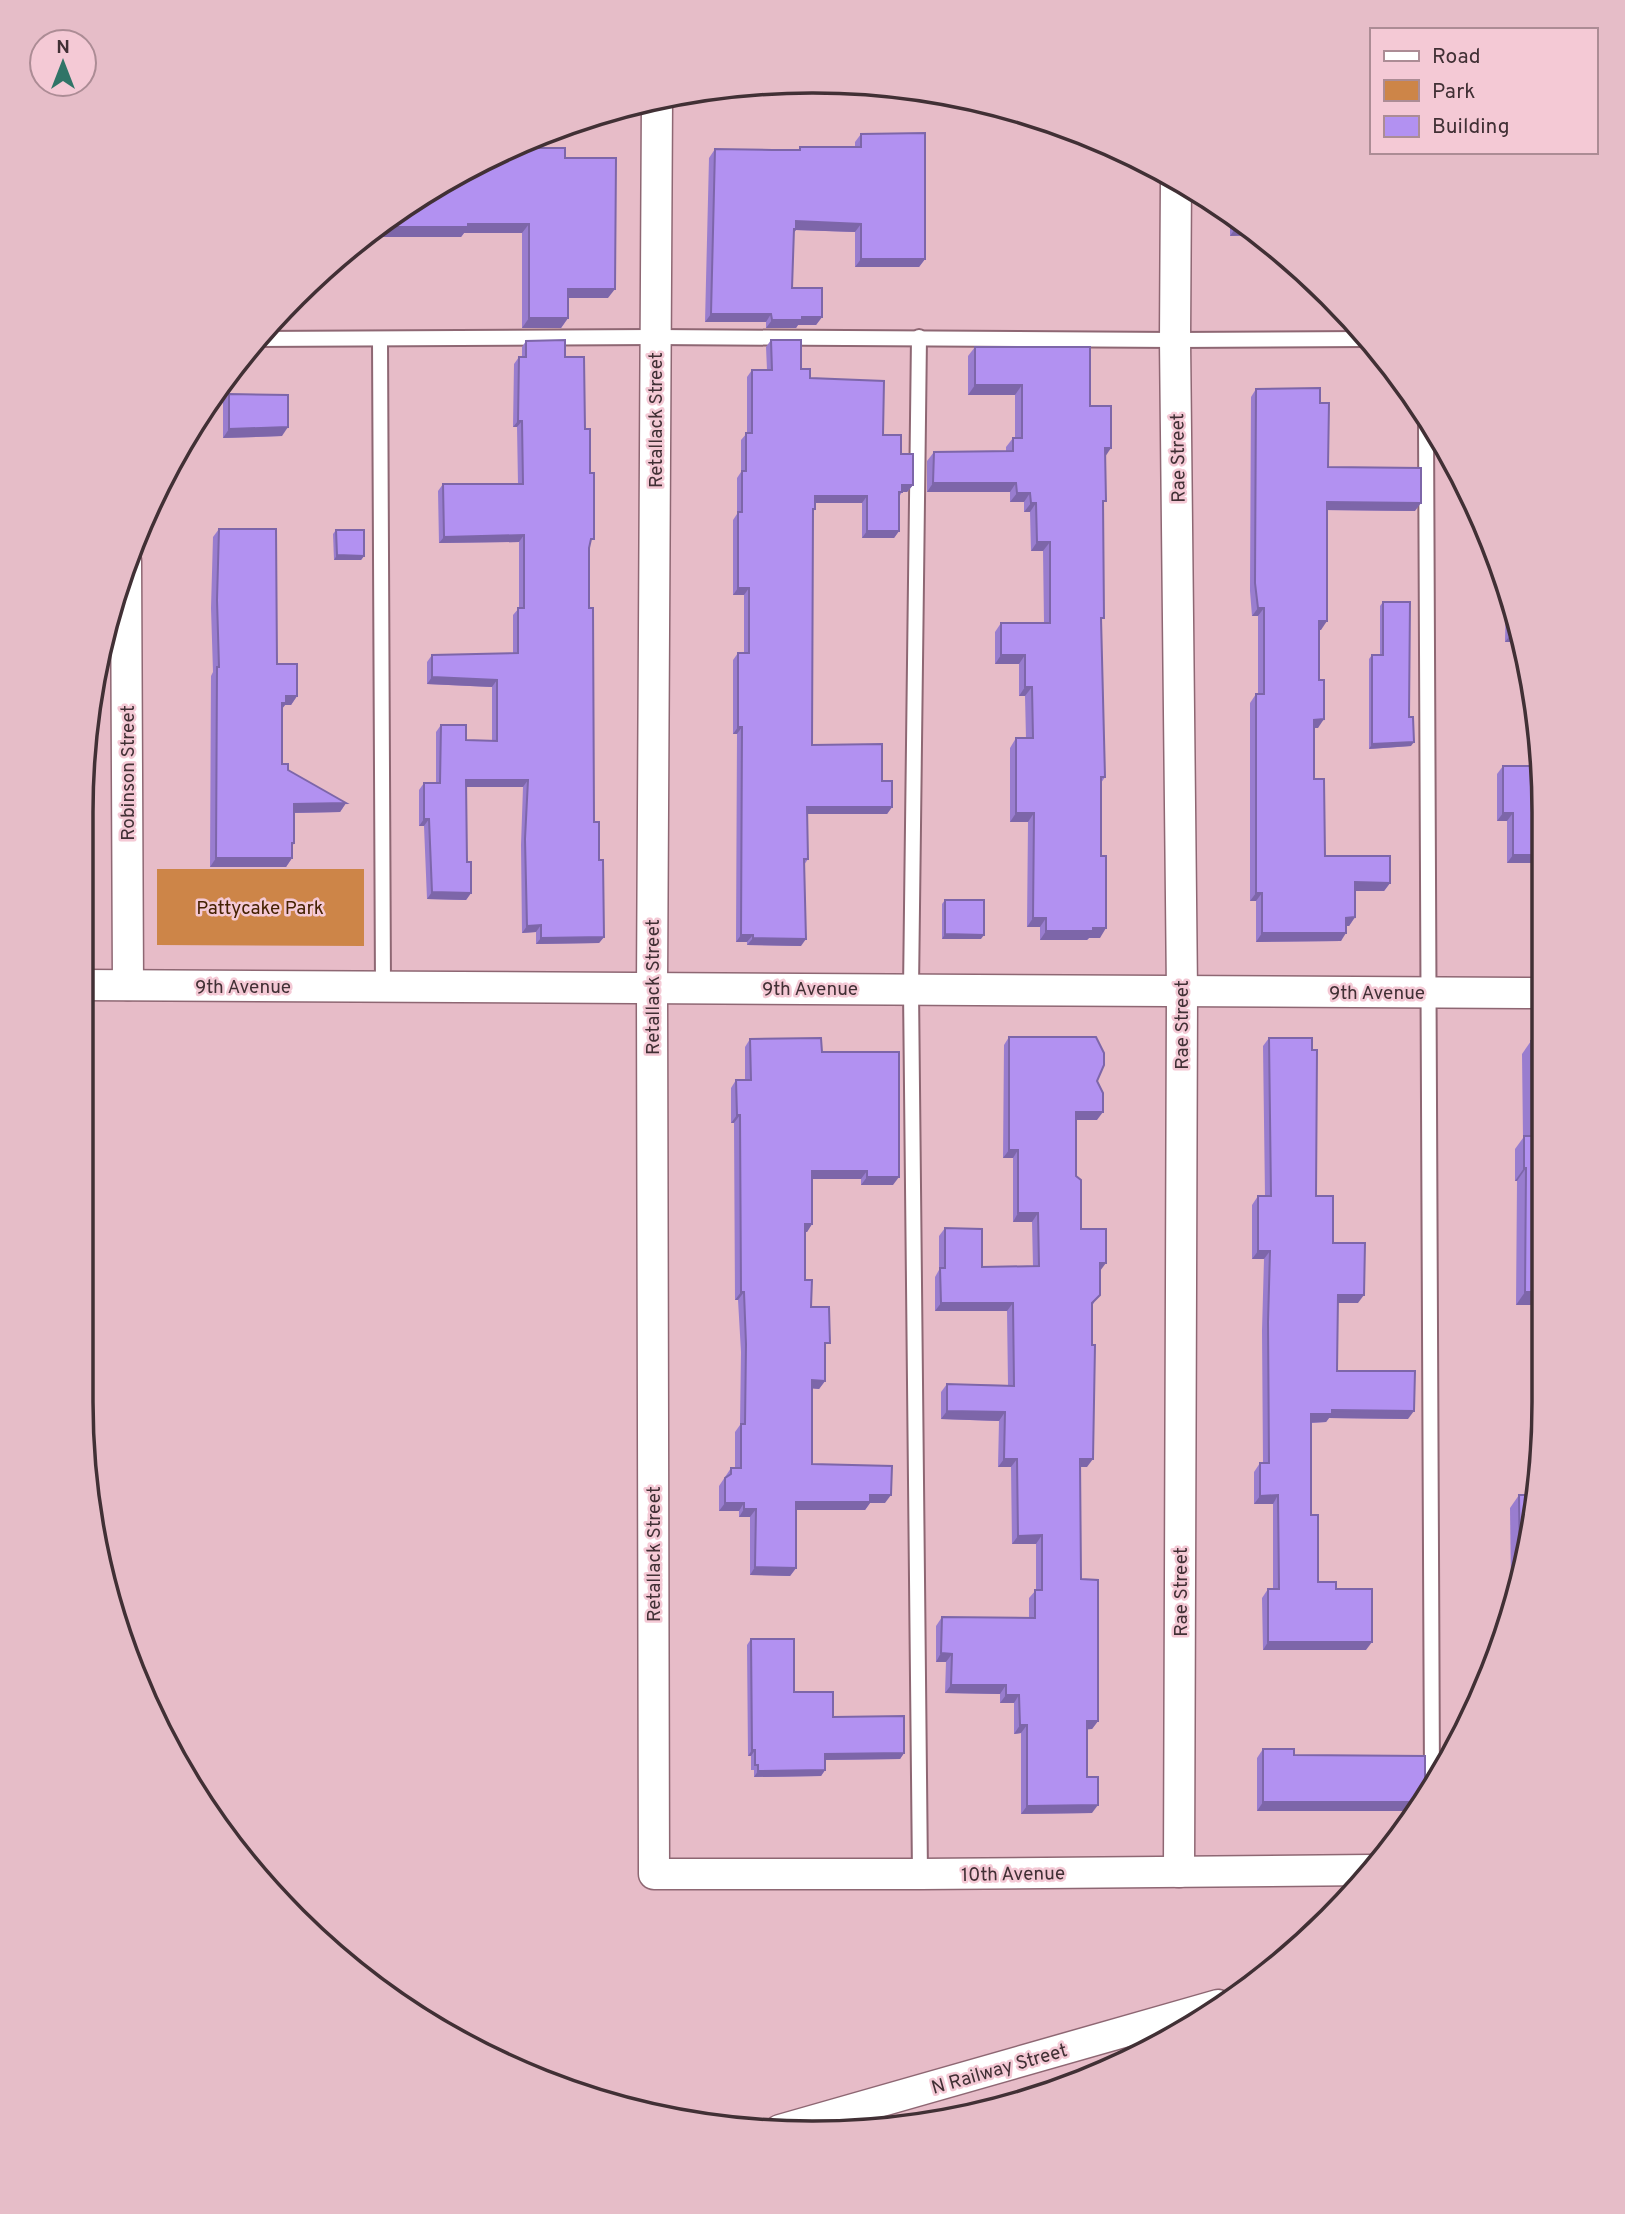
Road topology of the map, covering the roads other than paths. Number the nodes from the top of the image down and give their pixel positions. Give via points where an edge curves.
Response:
1 (657, 110) edge
2 (1176, 191) edge
3 (655, 337) junction
4 (919, 337) junction
5 (1355, 339) edge
6 (269, 340) edge
7 (380, 340) junction
8 (1175, 340) junction
9 (1426, 437) edge
10 (126, 597) edge
11 (93, 985) edge
12 (128, 985) junction
13 (383, 986) junction
14 (652, 987) junction
15 (911, 989) junction
16 (1182, 991) junction
17 (1429, 992) junction
18 (1532, 993) edge
19 (1432, 1767) edge
20 (1359, 1870) edge
21 (1180, 1872) junction
22 (654, 1874) joint
23 (920, 1874) junction
24 (1192, 2012) edge
25 (812, 2121) edge

1 - 3 street, Retallack Street
2 - 8 street, Rae Street
3 - 4 lane
3 - 7 lane
3 - 14 street, Retallack Street
4 - 8 lane
4 - 15 lane
5 - 8 lane
6 - 7 lane
7 - 13 lane
8 - 16 street, Rae Street
9 - 17 lane
10 - 12 street, Robinson Street
11 - 12 street, 9th Avenue
12 - 13 street, 9th Avenue
13 - 14 street, 9th Avenue
14 - 15 street, 9th Avenue
14 - 22 street, Retallack Street
15 - 16 street, 9th Avenue
15 - 23 lane
16 - 17 street, 9th Avenue
16 - 21 street, Rae Street
17 - 18 street, 9th Avenue
17 - 19 lane
20 - 21 street, 10th Avenue
21 - 23 street, 10th Avenue
22 - 23 street, 10th Avenue
24 - 25 street, N Railway Street

